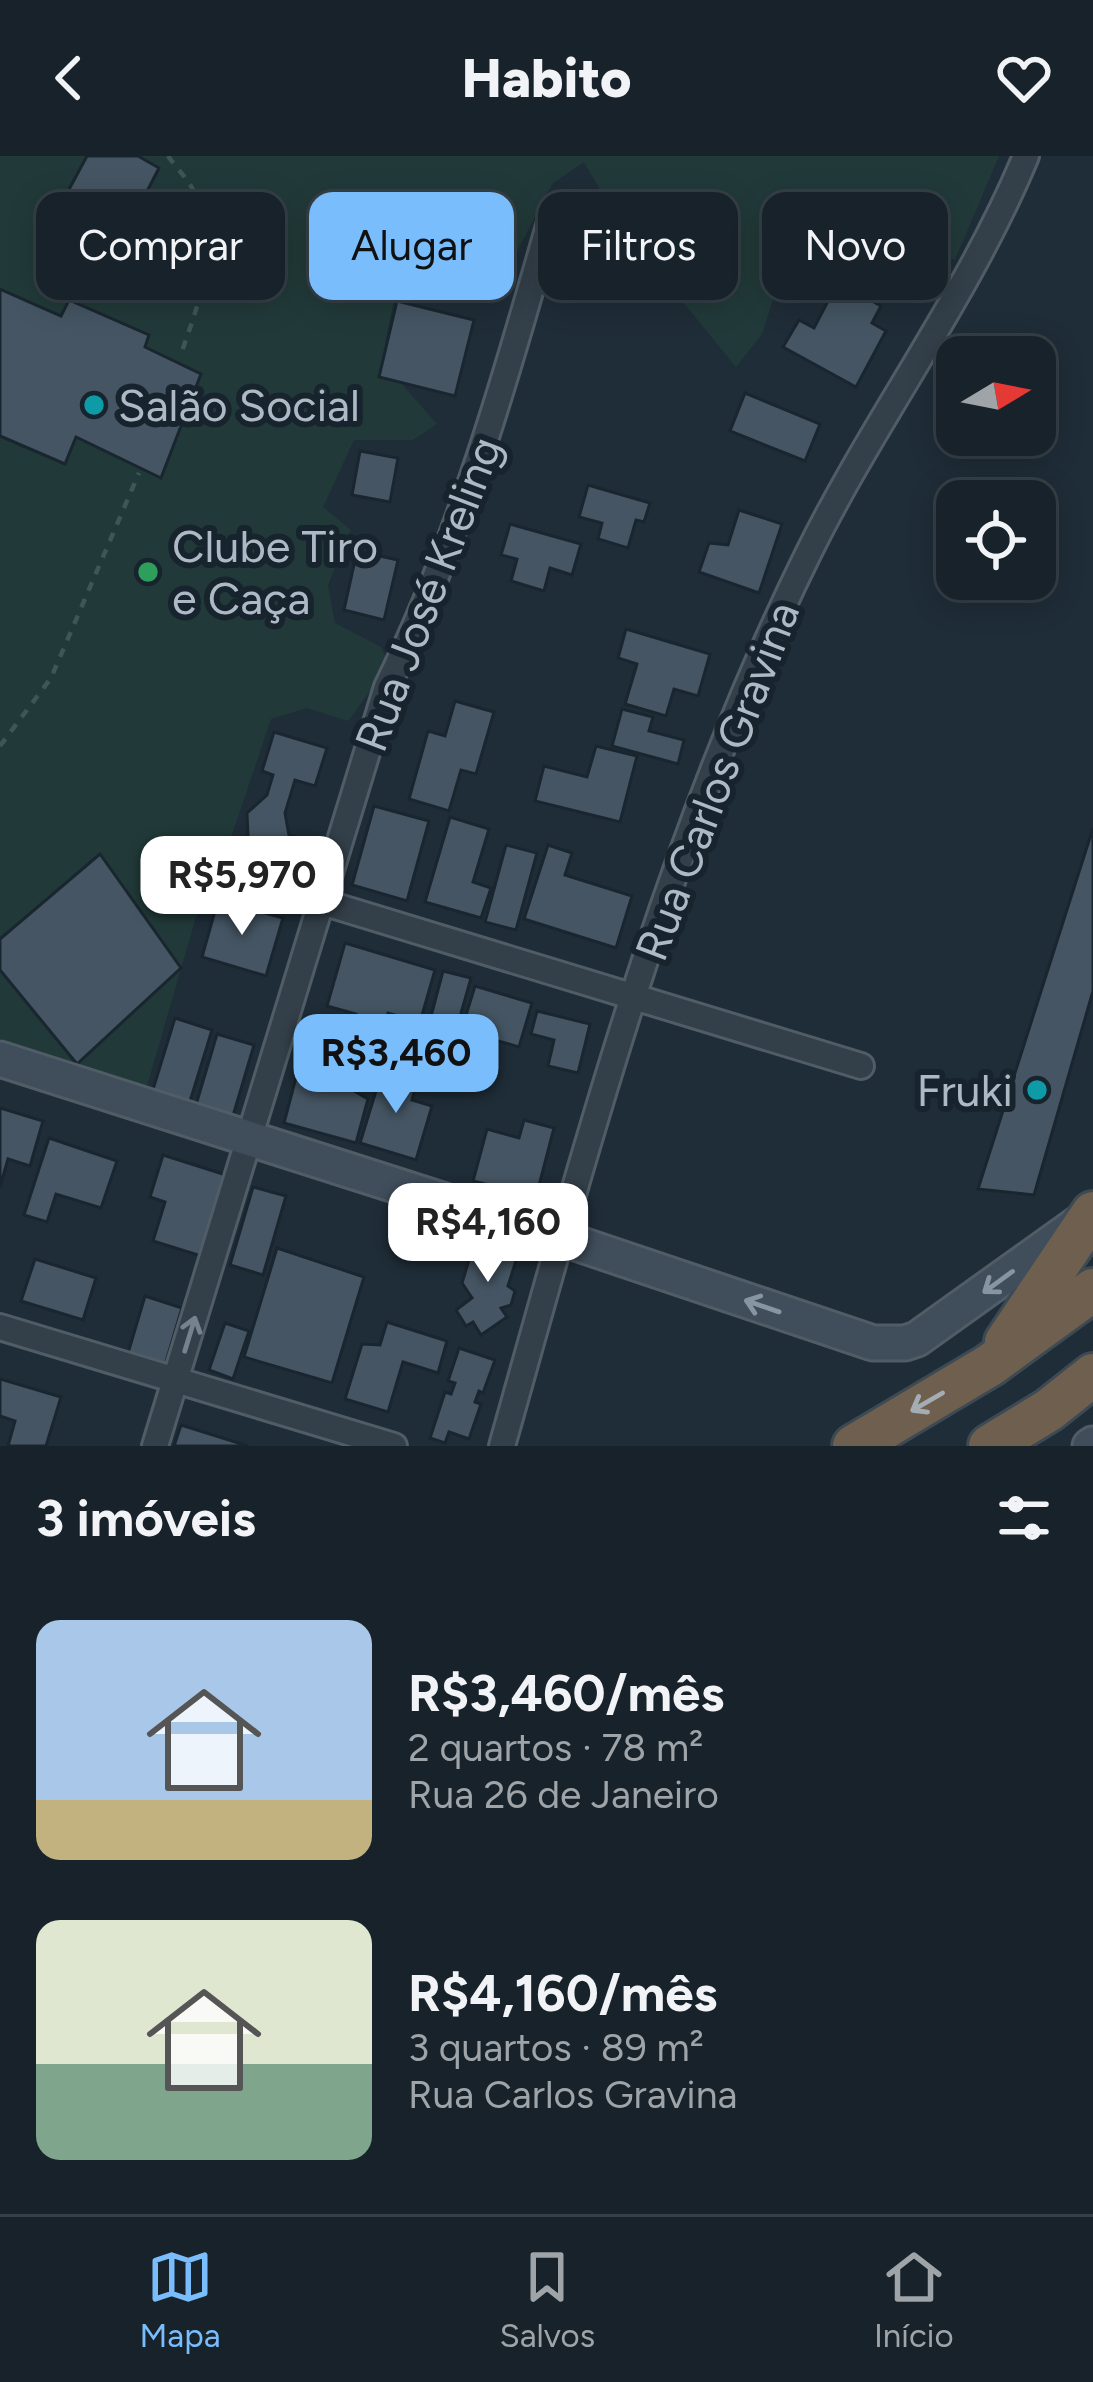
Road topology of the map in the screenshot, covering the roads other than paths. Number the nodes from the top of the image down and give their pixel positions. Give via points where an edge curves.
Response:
1 (1026, 156) edge
2 (538, 265) edge
3 (322, 902) junction
4 (634, 997) junction
5 (0, 1059) edge
6 (861, 1066) dead end
7 (250, 1138) junction
8 (1093, 1213) edge
9 (561, 1238) junction
10 (1093, 1290) edge
11 (0, 1327) edge
12 (990, 1365) junction
13 (1093, 1375) edge
14 (175, 1382) junction
15 (154, 1446) edge
16 (394, 1446) edge
17 (502, 1446) edge
18 (854, 1446) edge
19 (990, 1446) edge

1 - 4 street, Rua Carlos Gravina via 997,226 809,552 724,739
2 - 3 street, Rua José Kreling via 488,442 387,687
3 - 4 street
3 - 7 street, Rua José Kreling
4 - 6 street
4 - 9 street, Rua Carlos Gravina
5 - 7 street
7 - 9 street
14 -> 7 street, Rua José Kreling
8 -> 9 street via 905,1343 873,1343
8 - 12 highway
9 - 17 street, Rua Carlos Gravina
10 - 12 highway
11 - 14 street
12 -> 18 highway
13 - 19 highway
14 - 15 street, Rua José Kreling
14 - 16 street

